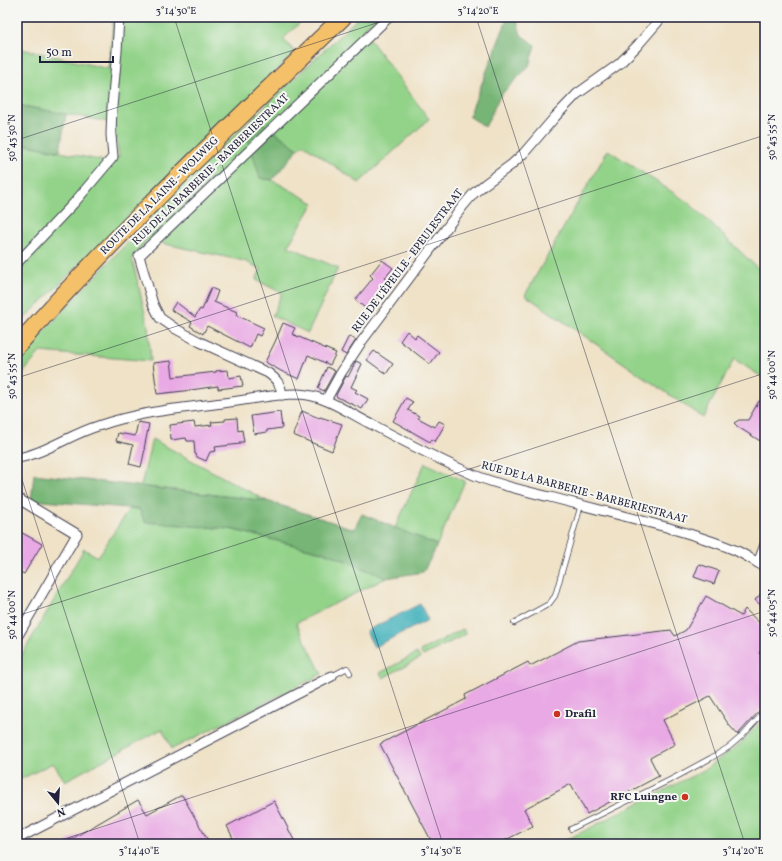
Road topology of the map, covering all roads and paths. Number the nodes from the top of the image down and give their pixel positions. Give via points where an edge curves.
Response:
1 (120, 17) edge
2 (336, 17) edge
3 (343, 17) edge
4 (389, 17) edge
5 (662, 17) edge
6 (309, 50) junction
7 (17, 263) edge
8 (17, 346) edge
9 (282, 395) junction
10 (326, 400) junction
11 (17, 458) edge
12 (17, 498) edge
13 (581, 505) junction
14 (765, 545) edge
15 (761, 565) edge
16 (514, 623) dead end
17 (17, 637) edge
18 (350, 673) dead end
19 (332, 676) joint
20 (765, 711) edge
21 (571, 829) dead end
22 (17, 839) edge

1 - 7 street via 112,107 113,157
2 - 6 highway, ROUTE DE LA LAINE - WOLWEG
3 - 6 highway, ROUTE DE LA LAINE - WOLWEG
4 - 9 street, RUE DE LA BARBERIE - BARBERIESTRAAT via 139,256 153,304 160,318 200,342 268,373 279,384
5 - 10 street, RUE DE L'ÉPEULE - EPEULESTRAAT via 619,64 578,94 524,153 474,193 362,341
6 - 8 highway, ROUTE DE LA LAINE - WOLWEG via 170,184 69,288
9 - 10 street, RUE DE LA BARBERIE - BARBERIESTRAAT via 315,396
9 - 11 street via 126,417
10 - 13 street, RUE DE LA BARBERIE - BARBERIESTRAAT via 438,459 476,476
12 - 17 street via 76,534
13 - 15 street, RUE DE LA BARBERIE - BARBERIESTRAAT via 705,539 738,551
13 - 16 lane via 555,596 549,604
14 - 15 street
18 - 19 lane via 347,668
19 - 22 street
20 - 21 lane via 743,735 711,758

